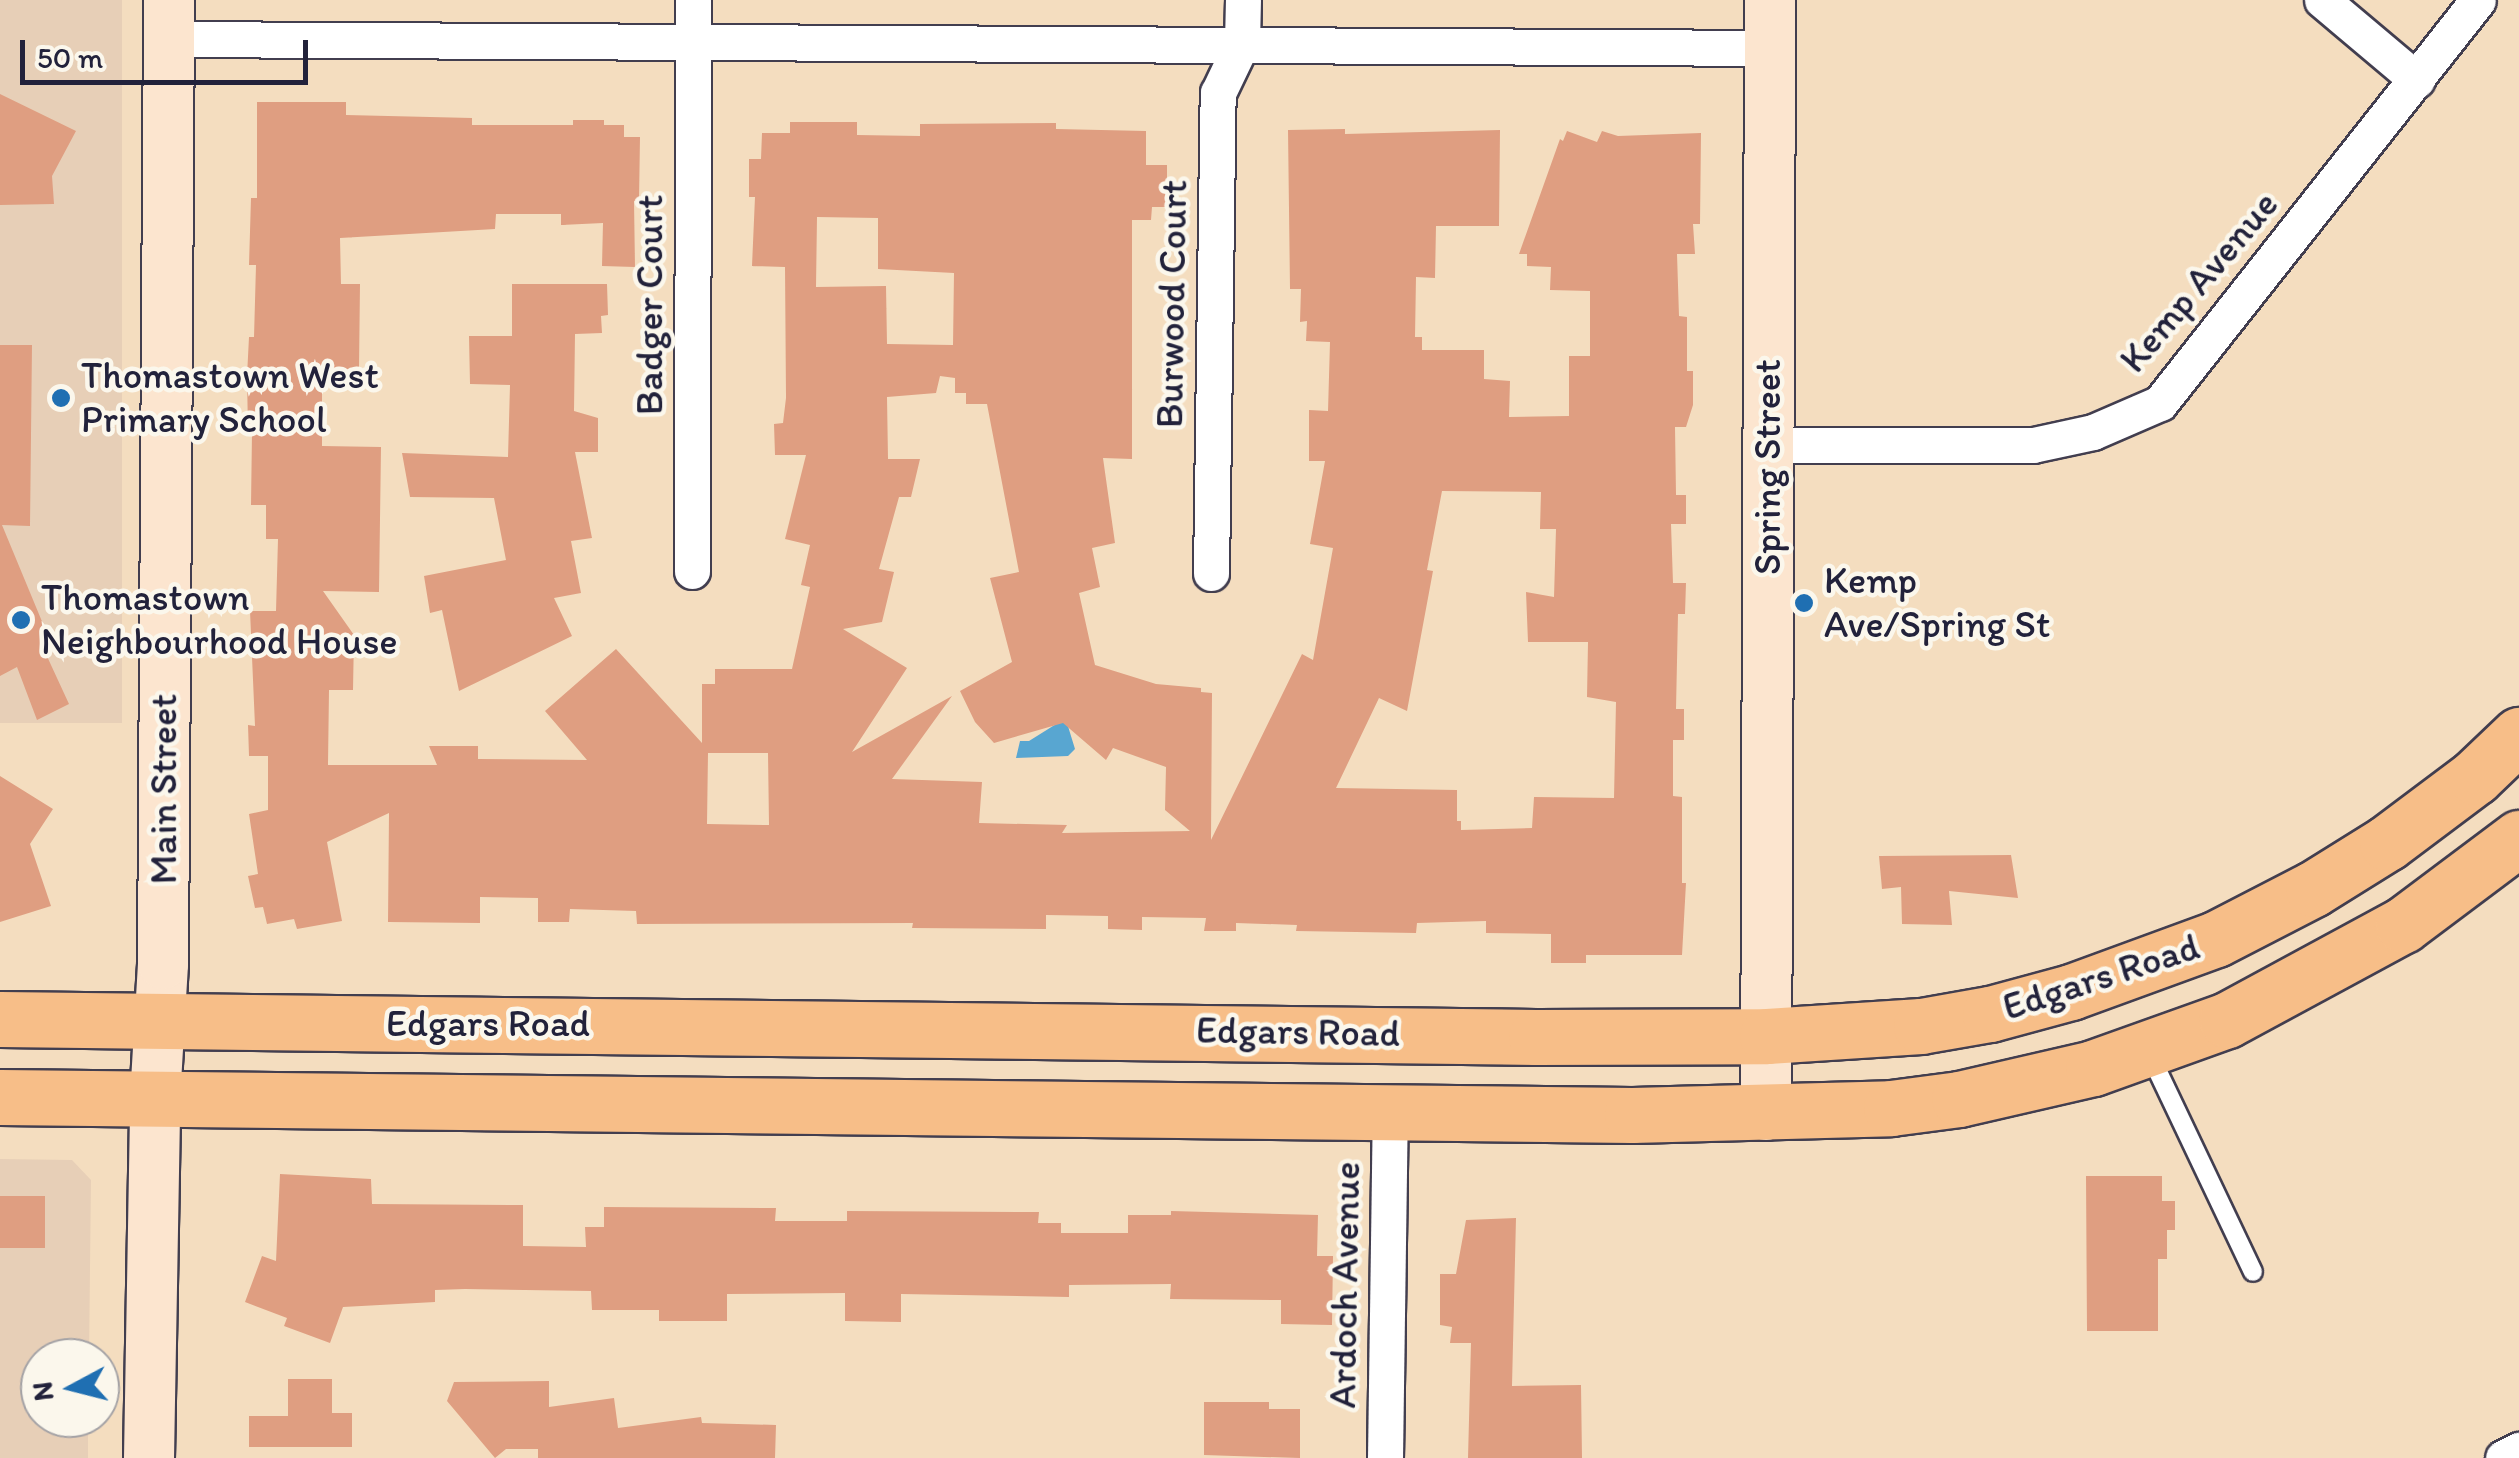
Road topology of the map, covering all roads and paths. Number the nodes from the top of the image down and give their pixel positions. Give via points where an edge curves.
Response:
1 (694, 0) edge
2 (1244, 0) edge
3 (2322, 0) edge
4 (2478, 0) edge
5 (169, 20) edge
6 (1770, 24) edge
7 (693, 39) junction
8 (1242, 43) junction
9 (2417, 80) junction
10 (1769, 445) junction
11 (692, 571) dead end
12 (1211, 572) dead end
13 (2519, 735) edge
14 (2519, 838) edge
15 (0, 1019) edge
16 (159, 1020) junction
17 (1767, 1036) junction
18 (2148, 1050) junction
19 (0, 1097) edge
20 (155, 1099) junction
21 (1390, 1112) junction
22 (1766, 1115) junction
23 (2253, 1272) dead end
24 (2519, 1450) edge
25 (149, 1458) edge
26 (1385, 1458) edge
27 (2503, 1458) edge

1 - 7 street, Badger Court
2 - 8 street
3 - 9 street
4 - 9 street, Kemp Avenue
5 - 7 street
5 - 16 street, Main Street
6 - 8 street
6 - 10 street, Spring Street
7 - 8 street
7 - 11 street, Badger Court
8 - 12 street, Burwood Court via 1218,93
9 - 10 street, Kemp Avenue via 2160,404 2093,432 2033,444
10 - 17 street, Spring Street
13 - 17 main road, Edgars Road via 2387,843 2216,939 1990,1014 1921,1026
14 - 18 main road, Edgars Road via 2356,954 2227,1020
15 - 16 main road, Edgars Road
16 - 17 main road, Edgars Road
16 - 20 street, Main Street
17 - 22 street, Spring Street
18 - 22 main road, Edgars Road via 1958,1100
18 - 23 lane
19 - 20 main road, Edgars Road
20 - 21 main road, Edgars Road
20 - 25 street, Main Street
21 - 22 main road, Edgars Road
21 - 26 street, Ardoch Avenue
24 - 27 street

